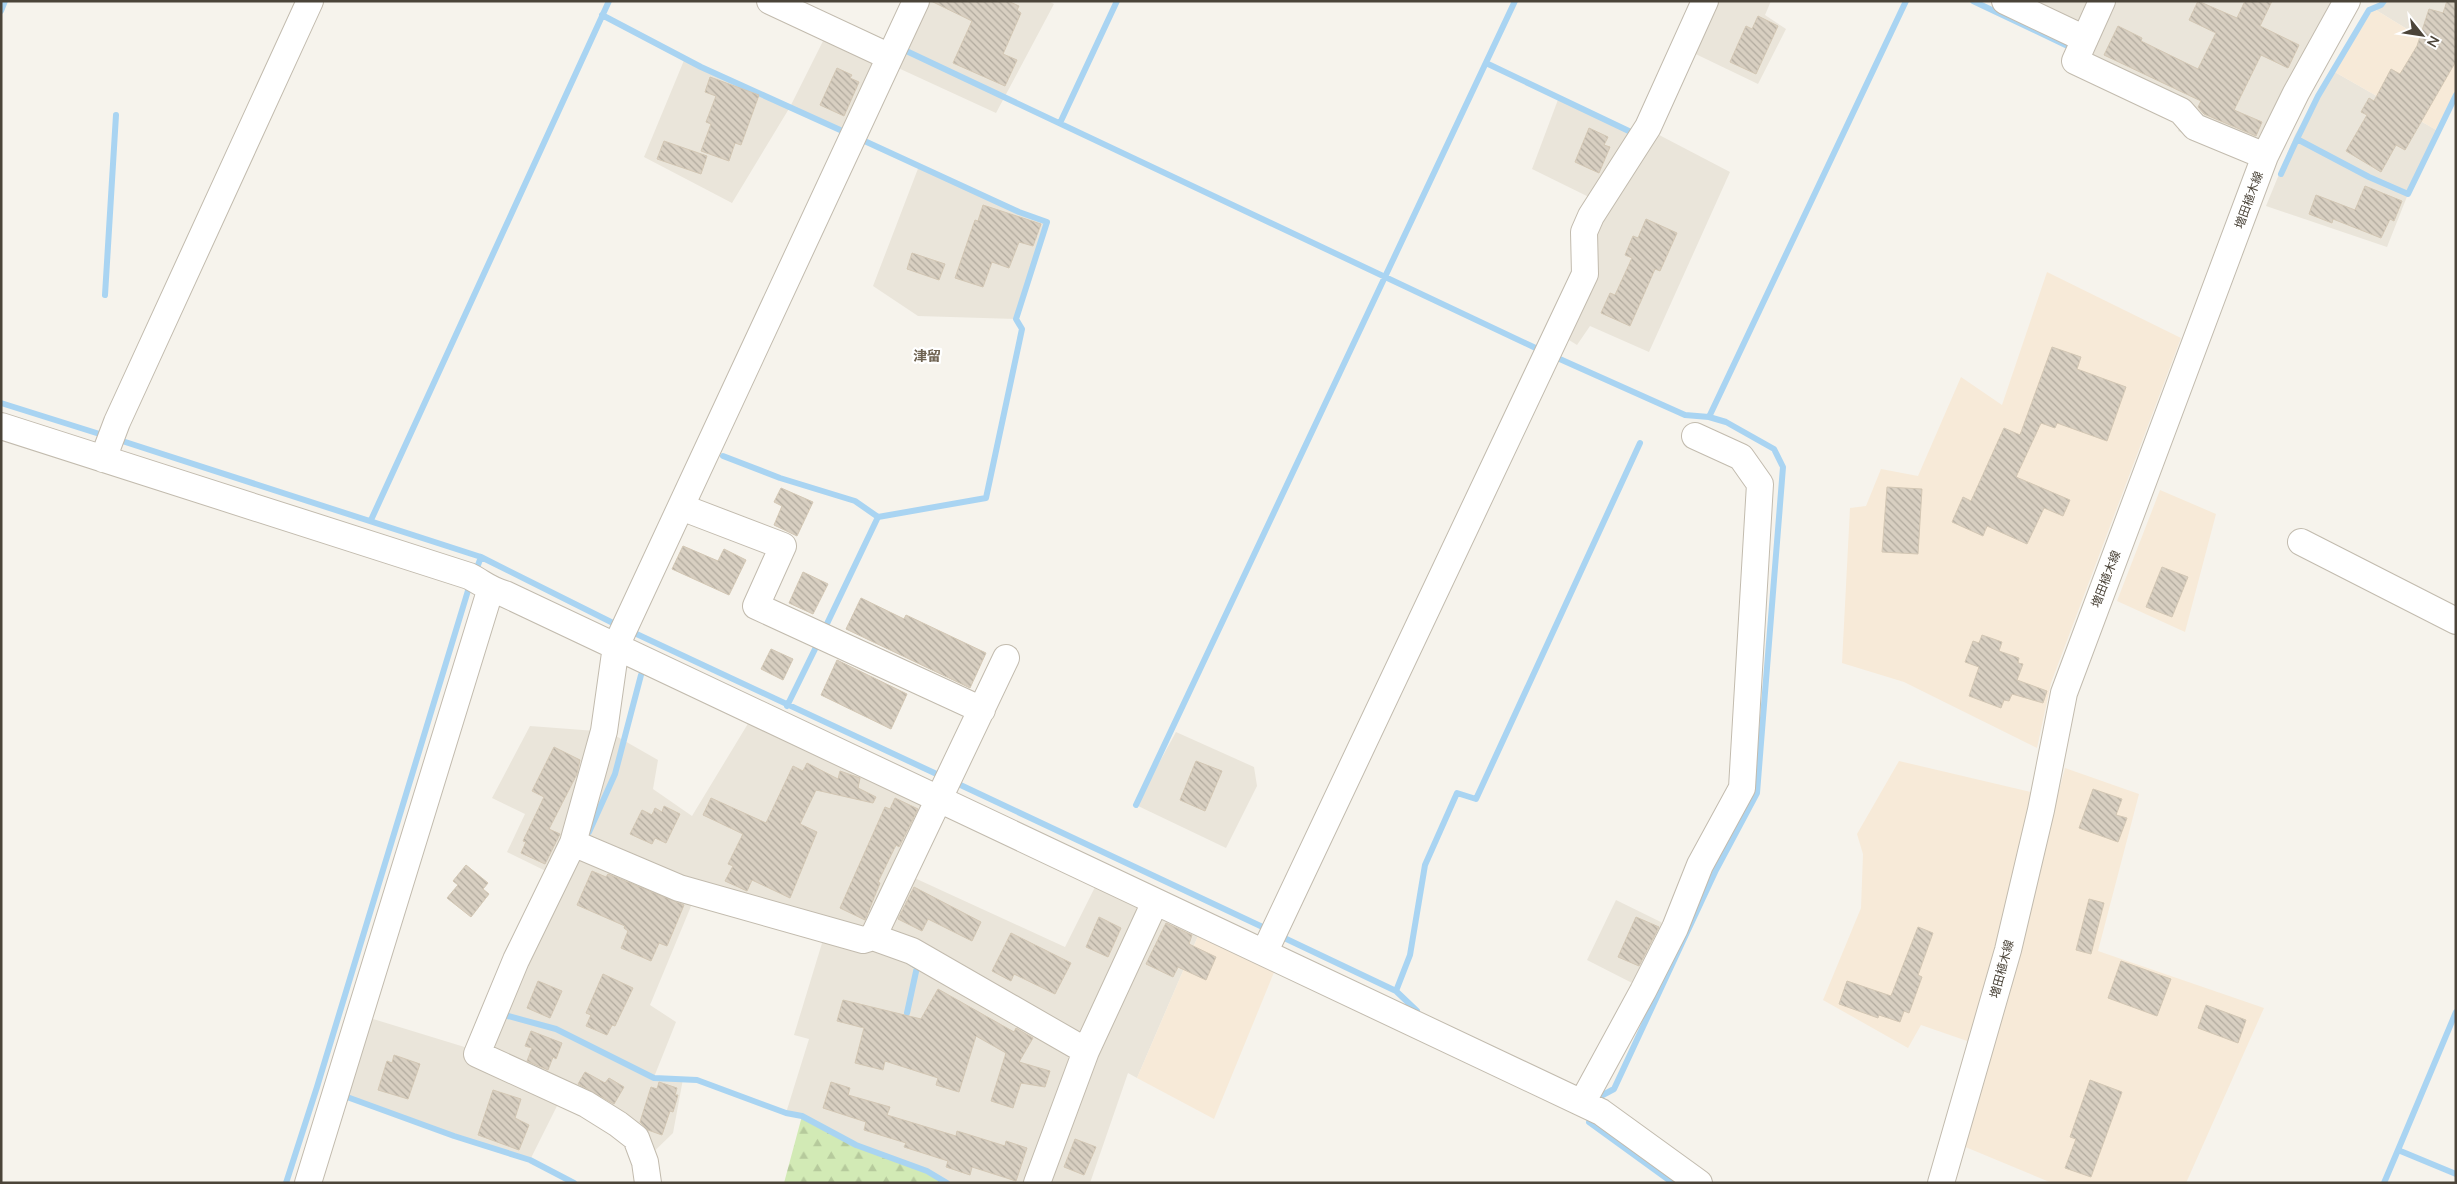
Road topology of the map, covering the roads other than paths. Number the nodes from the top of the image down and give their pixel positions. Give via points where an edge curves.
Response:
1 (310, 1) edge
2 (770, 1) edge
3 (916, 1) edge
4 (1705, 1) edge
5 (2005, 1) edge
6 (2102, 1) edge
7 (2347, 1) edge
8 (2081, 48) junction
9 (894, 49) junction
10 (2265, 156) junction
11 (1, 426) edge
12 (1702, 439) dead end
13 (103, 459) junction
14 (681, 507) junction
15 (2301, 542) dead end
16 (479, 583) junction
17 (2456, 621) edge
18 (620, 638) junction
19 (1006, 658) dead end
20 (982, 710) junction
21 (945, 787) junction
22 (573, 843) junction
23 (1155, 902) junction
24 (868, 938) junction
25 (1265, 951) junction
26 (1086, 1051) junction
27 (1590, 1101) junction
28 (308, 1183) edge
29 (648, 1183) edge
30 (1037, 1183) edge
31 (1699, 1183) edge
32 (1941, 1183) edge

1 - 13 street
2 - 9 street
3 - 9 street
4 - 25 street via 1648,127 1591,216 1584,232 1585,274
5 - 8 street
6 - 8 street
7 - 10 street, 増田植木線
8 - 10 street via 2188,119
9 - 14 street
10 - 32 street, 増田植木線 via 2064,693 2008,950
11 - 13 street
12 - 27 street via 1741,457 1760,484 1742,788 1700,865 1675,928
13 - 16 street
14 - 18 street
14 - 20 street via 783,546 756,606
15 - 17 street
16 - 18 street
16 - 28 street
18 - 21 street
18 - 22 street via 604,731
19 - 20 street
20 - 21 street
21 - 23 street
21 - 24 street
22 - 24 street via 679,888
22 - 29 street via 516,960 477,1054 586,1104 618,1124 636,1138 645,1162
23 - 25 street
23 - 26 street
24 - 26 street via 912,951
25 - 27 street
26 - 30 street
27 - 31 street

